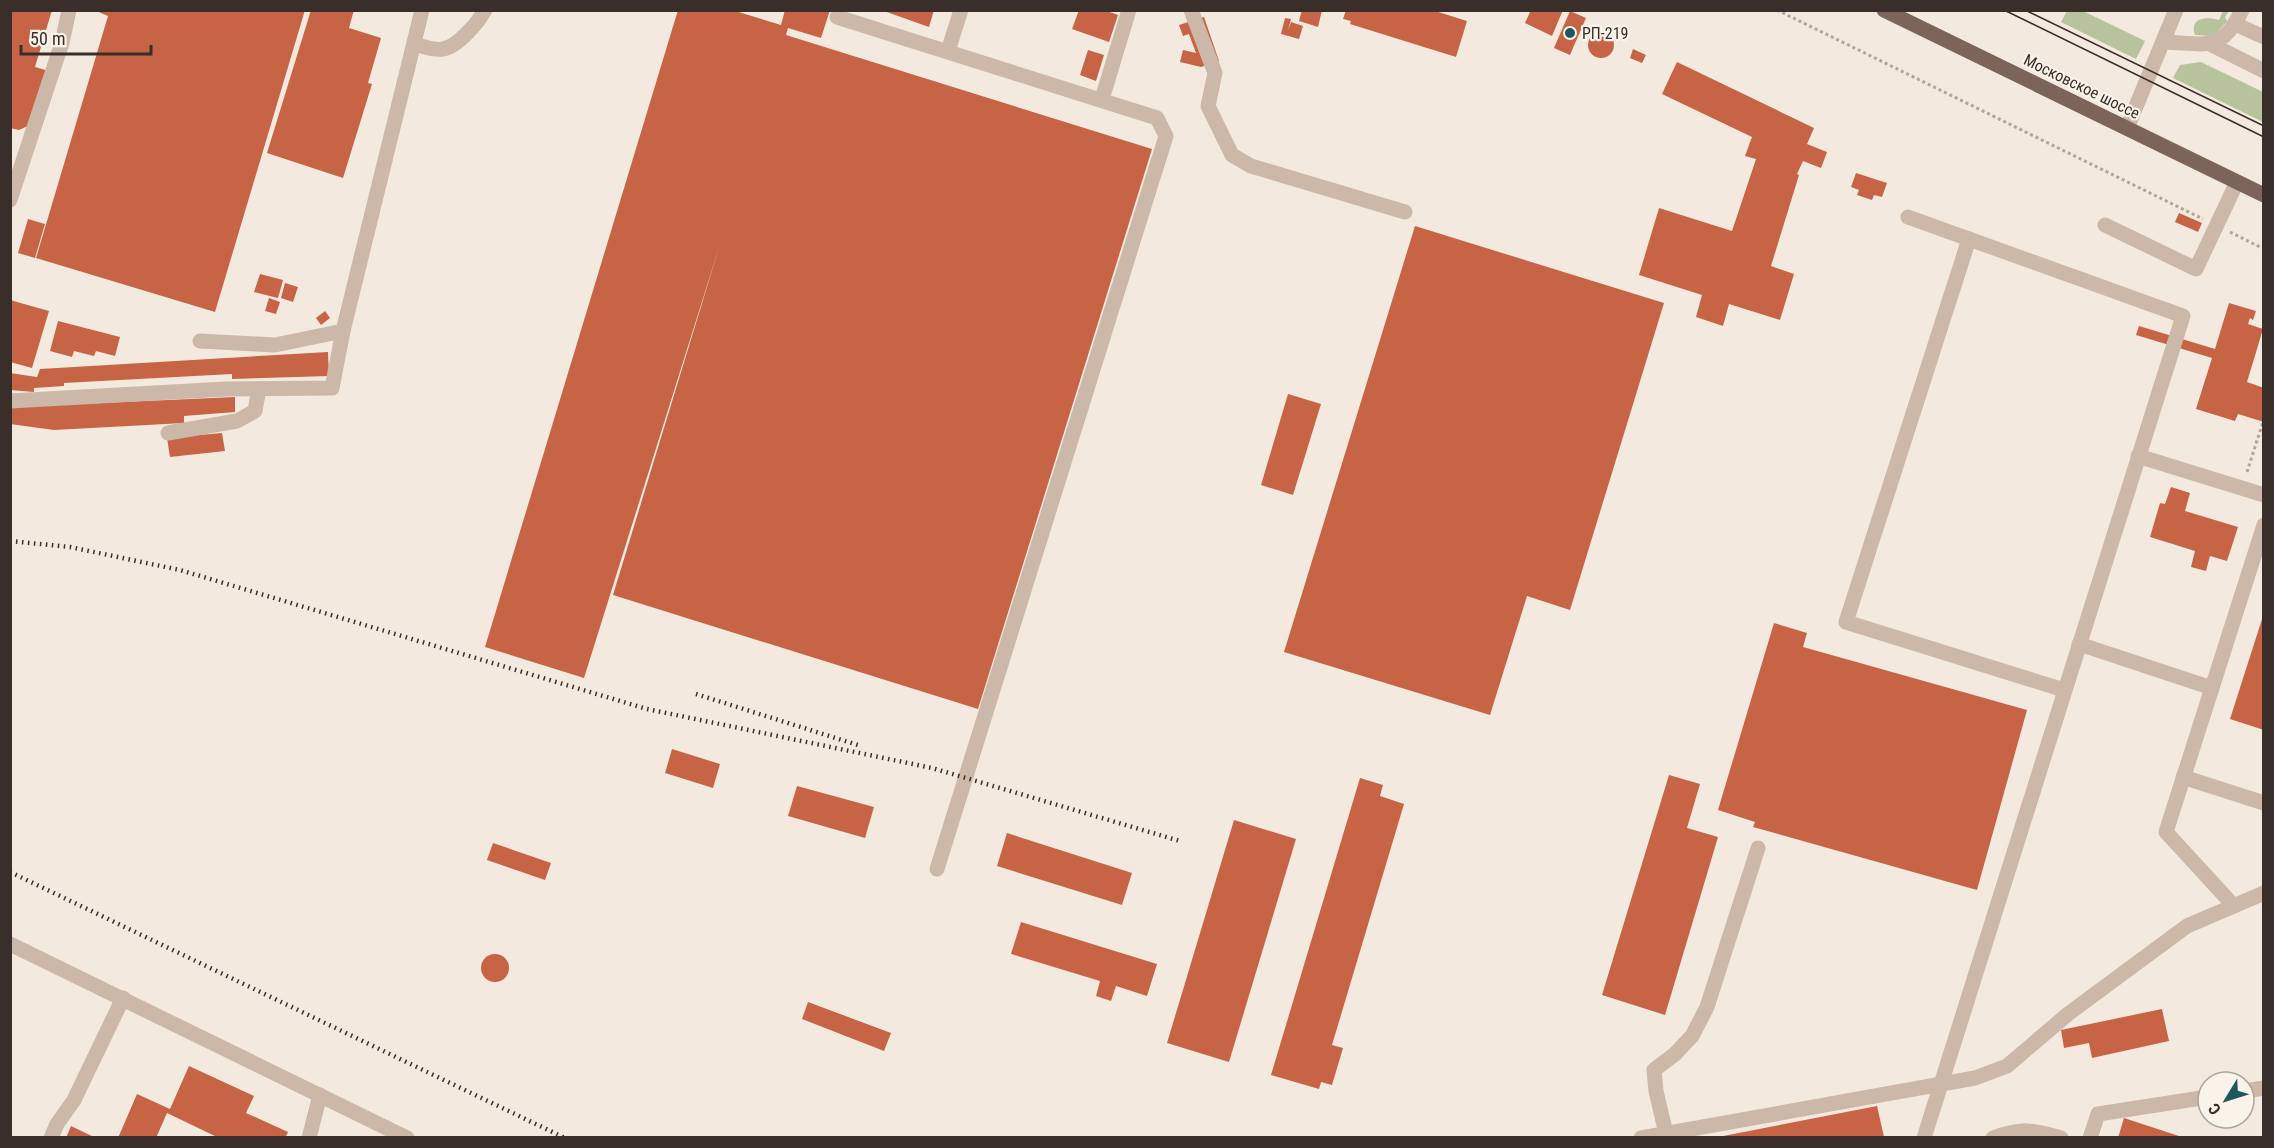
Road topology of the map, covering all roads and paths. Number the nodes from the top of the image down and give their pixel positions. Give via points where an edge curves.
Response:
1 (69, 10) edge
2 (422, 10) edge
3 (485, 10) edge
4 (961, 10) edge
5 (1129, 10) edge
6 (1191, 10) edge
7 (1778, 10) edge
8 (1884, 10) edge
9 (2176, 10) edge
10 (837, 17) dead end
11 (2239, 17) edge
12 (2264, 37) edge
13 (2163, 42) junction
14 (2208, 43) junction
15 (414, 44) junction
16 (948, 51) junction
17 (2264, 71) edge
18 (1102, 99) junction
19 (2127, 128) junction
20 (2237, 182) junction
21 (2264, 195) edge
22 (10, 200) edge
23 (1406, 212) dead end
24 (1908, 217) dead end
25 (2105, 225) dead end
26 (2216, 225) junction
27 (1969, 239) junction
28 (2264, 249) edge
29 (344, 332) junction
30 (200, 341) dead end
31 (259, 389) junction
32 (10, 401) edge
33 (2263, 422) edge
34 (168, 433) dead end
35 (2138, 456) junction
36 (2242, 488) junction
37 (2264, 495) edge
38 (2264, 525) edge
39 (2079, 644) junction
40 (2212, 688) junction
41 (2064, 690) junction
42 (2183, 777) junction
43 (2264, 803) edge
44 (1758, 848) dead end
45 (937, 869) dead end
46 (2264, 893) edge
47 (2233, 905) junction
48 (10, 944) edge
49 (123, 998) junction
50 (1941, 1084) junction
51 (320, 1095) junction
52 (2196, 1099) edge
53 (1666, 1135) edge
54 (51, 1137) edge
55 (309, 1137) edge
56 (406, 1137) edge
57 (1641, 1137) edge
58 (1924, 1137) edge
59 (1993, 1137) edge
60 (2061, 1137) edge
61 (2090, 1137) edge

1 - 22 lane via 62,43
2 - 15 lane
3 - 15 lane via 478,23 450,47 441,50
4 - 16 lane
5 - 18 lane
6 - 23 lane via 1215,73 1208,106 1232,155 1251,166
7 - 26 path
8 - 19 main road, Московское шоссе
9 - 13 lane
10 - 16 lane
11 - 12 lane
11 - 14 lane via 2220,41
13 - 14 lane
13 - 19 lane
14 - 17 lane
15 - 29 lane
16 - 18 lane
18 - 45 lane via 1157,118 1166,136
19 - 20 main road, Московское шоссе
20 - 21 main road, Московское шоссе
20 - 26 lane
24 - 27 lane
25 - 26 lane via 2196,269
26 - 28 path
27 - 35 lane via 2183,316
27 - 41 lane via 1846,622
29 - 30 lane via 275,345
29 - 31 lane via 332,388
31 - 32 lane
31 - 34 lane via 255,411 237,421
33 - 36 path
35 - 36 lane
35 - 39 lane
36 - 37 lane
38 - 40 lane
39 - 40 lane
39 - 41 lane
40 - 42 lane
41 - 50 lane
42 - 43 lane
42 - 47 lane via 2166,832
44 - 53 lane via 1707,1007 1692,1036 1654,1070
46 - 47 lane
47 - 50 lane via 2187,926 2068,1014 2007,1066 1975,1078
48 - 49 lane
49 - 51 lane
49 - 54 lane via 74,1100
50 - 53 lane
50 - 58 lane
51 - 55 lane
51 - 56 lane
52 - 61 lane via 2098,1114
53 - 57 lane
59 - 60 lane via 2015,1130 2035,1130

